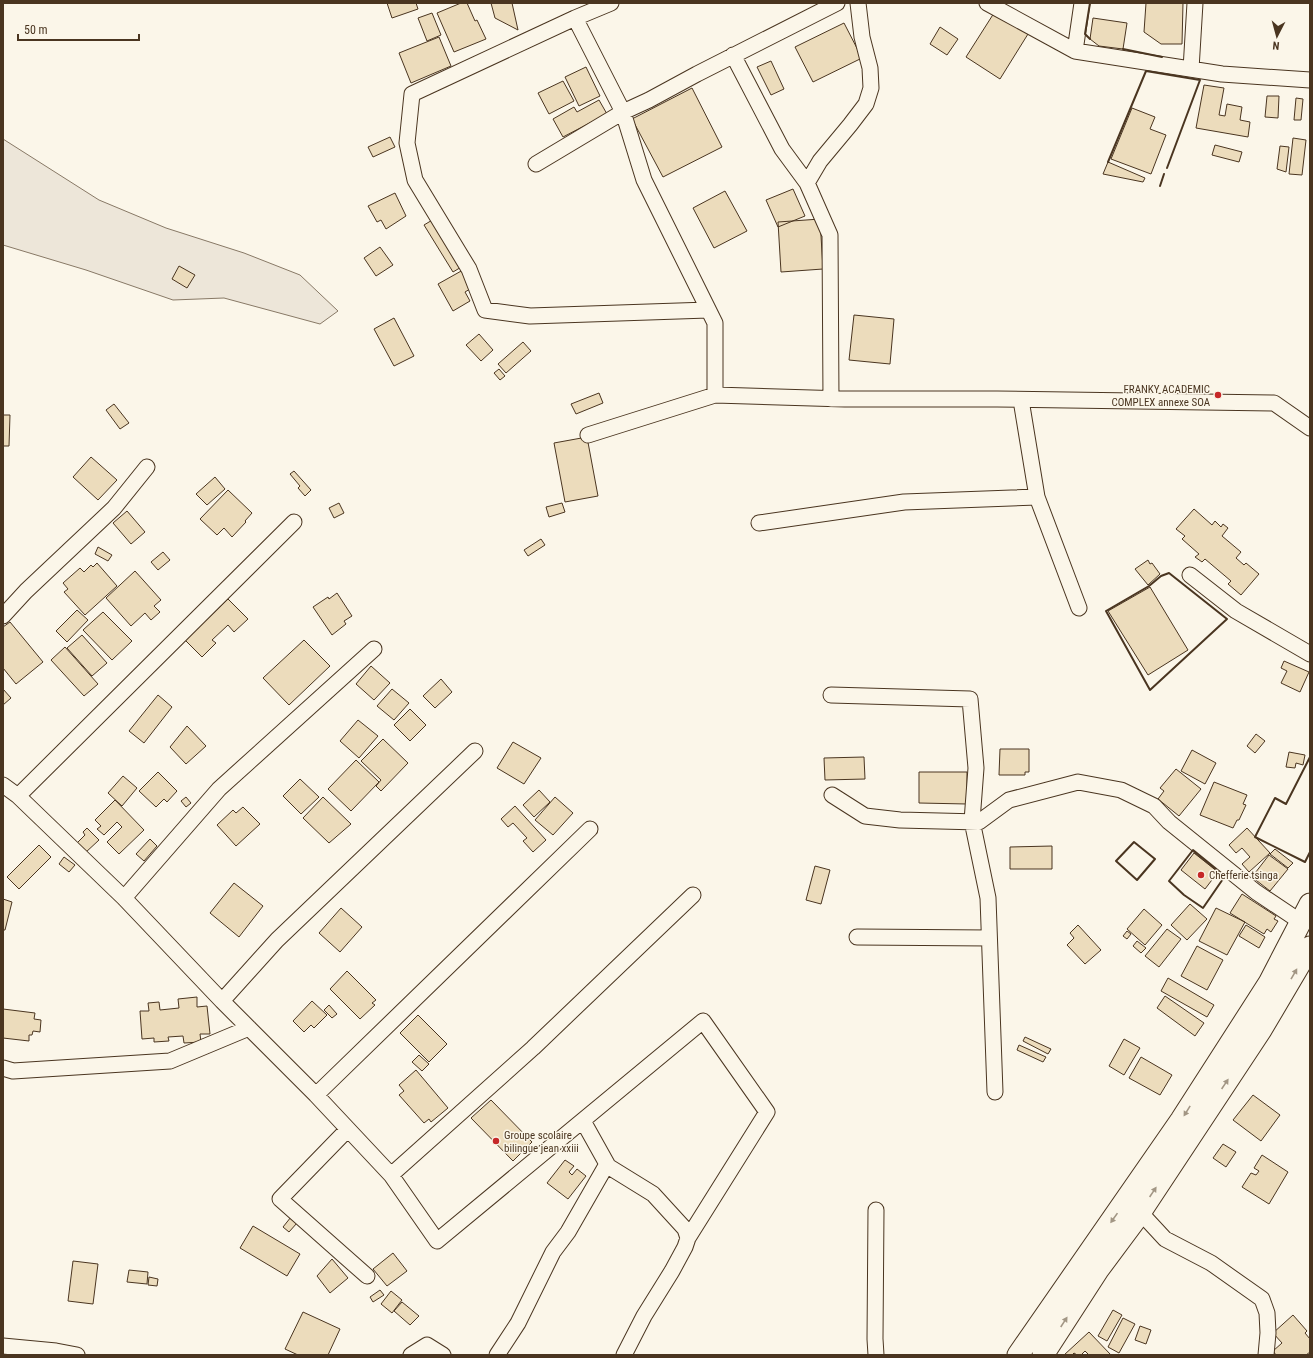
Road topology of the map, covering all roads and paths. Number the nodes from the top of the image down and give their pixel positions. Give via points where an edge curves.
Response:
1 (611, 3) edge
2 (837, 3) edge
3 (858, 3) edge
4 (987, 3) edge
5 (1082, 3) edge
6 (1195, 3) edge
7 (575, 18) junction
8 (1075, 51) junction
9 (733, 55) junction
10 (1191, 69) junction
11 (1310, 80) edge
12 (623, 112) junction
13 (536, 164) dead end
14 (807, 183) junction
15 (708, 310) junction
16 (715, 395) junction
17 (831, 399) junction
18 (1021, 400) junction
19 (1310, 428) edge
20 (588, 435) dead end
21 (147, 467) dead end
22 (1037, 497) junction
23 (294, 522) dead end
24 (758, 523) dead end
25 (1190, 575) dead end
26 (1078, 608) dead end
27 (3, 616) edge
28 (374, 649) dead end
29 (1310, 654) edge
30 (831, 694) dead end
31 (475, 752) dead end
32 (3, 785) edge
33 (18, 796) junction
34 (832, 796) dead end
35 (972, 822) junction
36 (590, 829) dead end
37 (693, 895) dead end
38 (124, 898) junction
39 (1305, 913) edge
40 (857, 937) dead end
41 (989, 938) junction
42 (1310, 947) edge
43 (222, 1001) junction
44 (249, 1028) junction
45 (3, 1068) edge
46 (995, 1092) dead end
47 (316, 1096) junction
48 (583, 1121) junction
49 (348, 1129) junction
50 (606, 1165) junction
51 (391, 1175) junction
52 (876, 1210) dead end
53 (1140, 1212) junction
54 (688, 1238) junction
55 (367, 1276) dead end
56 (3, 1346) edge
57 (77, 1355) edge
58 (411, 1355) edge
59 (443, 1355) edge
60 (497, 1355) edge
61 (624, 1355) edge
62 (876, 1355) edge
63 (1018, 1355) edge
64 (1043, 1355) edge
65 (1266, 1355) edge

1 - 7 street
2 - 9 street
3 - 14 street via 862,37 870,68 871,88 866,104 820,161
4 - 8 street
5 - 8 street
6 - 10 street
7 - 12 street
7 - 15 street via 412,94 407,144 415,180 469,269 485,310 530,316
8 - 10 street
9 - 12 street
9 - 14 street via 782,149
10 - 11 street via 1222,74
12 - 13 street
12 - 15 street via 644,180
14 - 17 street via 830,235
15 - 16 street via 715,323
16 - 17 street
16 - 20 street
17 - 18 street
18 - 19 street via 1274,403
18 - 22 street
21 - 27 street via 114,508
22 - 24 street via 904,502
22 - 26 street
23 - 33 street
25 - 29 street via 1236,611
28 - 38 street via 219,789
30 - 35 street via 970,699 976,768
31 - 43 street via 277,940
32 - 33 street
33 - 38 street
34 - 35 street via 865,816 900,820
35 - 39 street via 979,822 1009,800 1078,782 1121,790 1154,806 1169,822 1256,892
35 - 41 street via 988,898
36 - 47 street
37 - 51 street via 533,1048
38 - 43 street
39 -> 63 main road via 1269,983 1181,1120
40 - 41 street
41 - 46 street
53 -> 42 main road via 1261,1030
43 - 44 street
44 - 45 street via 170,1061 13,1071
44 - 47 street
47 - 49 street
48 - 50 street
48 - 51 street via 437,1241
48 - 54 street via 703,1021 767,1112
49 - 51 street
49 - 55 street via 280,1200
50 - 54 street via 653,1194 685,1229
50 - 60 street via 568,1232 553,1252 518,1323
52 - 62 street
64 -> 53 main road via 1098,1270
53 - 65 street via 1165,1239 1211,1263 1262,1299 1267,1314
54 - 61 street via 676,1265 644,1316
56 - 57 street
58 - 59 street via 427,1345

